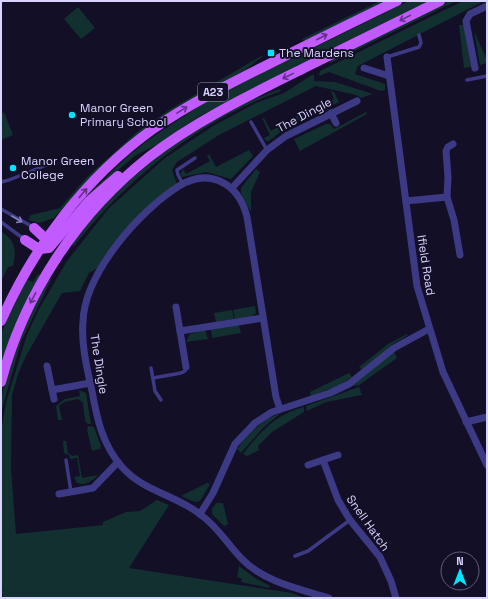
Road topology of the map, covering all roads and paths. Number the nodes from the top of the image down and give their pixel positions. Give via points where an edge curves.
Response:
1 (397, 1) edge
2 (440, 1) edge
3 (487, 6) edge
4 (419, 35) dead end
5 (387, 57) joint
6 (364, 68) dead end
7 (475, 68) joint
8 (389, 76) junction
9 (487, 76) edge
10 (477, 78) junction
11 (467, 80) dead end
12 (357, 101) dead end
13 (331, 113) junction
14 (251, 122) dead end
15 (336, 123) dead end
16 (453, 144) dead end
17 (267, 150) junction
18 (150, 157) junction
19 (195, 158) dead end
20 (54, 162) dead end
21 (1, 182) edge
22 (183, 184) junction
23 (232, 188) junction
24 (447, 197) junction
25 (406, 201) junction
26 (1, 209) edge
27 (1, 222) edge
28 (58, 223) junction
29 (34, 228) junction
30 (25, 240) joint
31 (49, 242) junction
32 (39, 249) junction
33 (460, 255) dead end
34 (53, 264) junction
35 (176, 306) dead end
36 (263, 318) junction
37 (1, 321) edge
38 (429, 329) junction
39 (180, 331) junction
40 (47, 366) dead end
41 (186, 367) joint
42 (151, 368) dead end
43 (153, 378) junction
44 (1, 382) edge
45 (90, 383) junction
46 (52, 390) junction
47 (54, 399) dead end
48 (161, 400) dead end
49 (280, 409) junction
50 (487, 416) edge
51 (466, 422) junction
52 (338, 455) dead end
53 (66, 460) dead end
54 (323, 460) junction
55 (118, 462) junction
56 (308, 465) dead end
57 (487, 465) edge
58 (71, 492) junction
59 (59, 494) dead end
60 (200, 514) junction
61 (350, 520) junction
62 (295, 556) dead end
63 (329, 598) edge
64 (396, 598) edge

28 -> 1 main road, A23 via 113,162 153,129 224,86
2 -> 18 main road, A23 via 235,102
3 - 7 street via 470,14 466,21
4 - 5 lane via 419,47
5 - 8 street, Ifield Road
6 - 8 street
7 - 10 lane
8 - 25 street, Ifield Road
9 - 10 lane
10 - 11 lane
12 - 13 street, The Dingle
13 - 15 street
13 - 17 street, The Dingle via 286,136
14 - 17 lane
16 - 24 street via 446,151
17 - 23 street, The Dingle
18 - 31 main road via 134,162 101,190
18 - 34 main road, A23 via 98,204
19 - 22 lane via 178,170 178,176
20 - 21 lane
22 - 23 street, The Dingle via 206,178
22 - 45 street, The Dingle via 163,197 138,222 119,244 95,280 83,320
23 - 36 street via 243,202 247,217
24 - 25 street
24 - 33 street
25 - 38 street, Ifield Road via 413,266
26 -> 29 lane
27 - 30 lane
28 - 29 main road via 43,230
28 - 31 main road, A23
29 - 31 main road
30 - 32 main road
31 - 32 main road, A23
31 - 34 main road via 54,253
32 - 37 main road, A23
34 -> 44 main road, A23 via 23,320
35 - 39 street
36 - 39 street
36 - 49 street
38 - 49 street via 394,348 349,384
38 - 51 street, Ifield Road via 443,372
39 - 41 street
40 - 46 street
41 - 43 lane via 181,373
42 - 43 lane
43 - 48 lane via 156,393
45 - 46 street
45 - 55 street, The Dingle via 100,431
46 - 47 street
49 - 60 street via 264,416 242,436 230,454 213,493
50 - 51 street
51 - 57 street, Ifield Road
52 - 54 street
53 - 58 lane
54 - 56 street
54 - 61 street, Snell Hatch via 338,500
55 - 58 street via 93,488
55 - 60 street, The Dingle via 140,482
58 - 59 street
60 - 63 street, The Dingle via 249,565 278,582
61 - 62 lane via 308,551
61 - 64 street, Snell Hatch via 380,557

